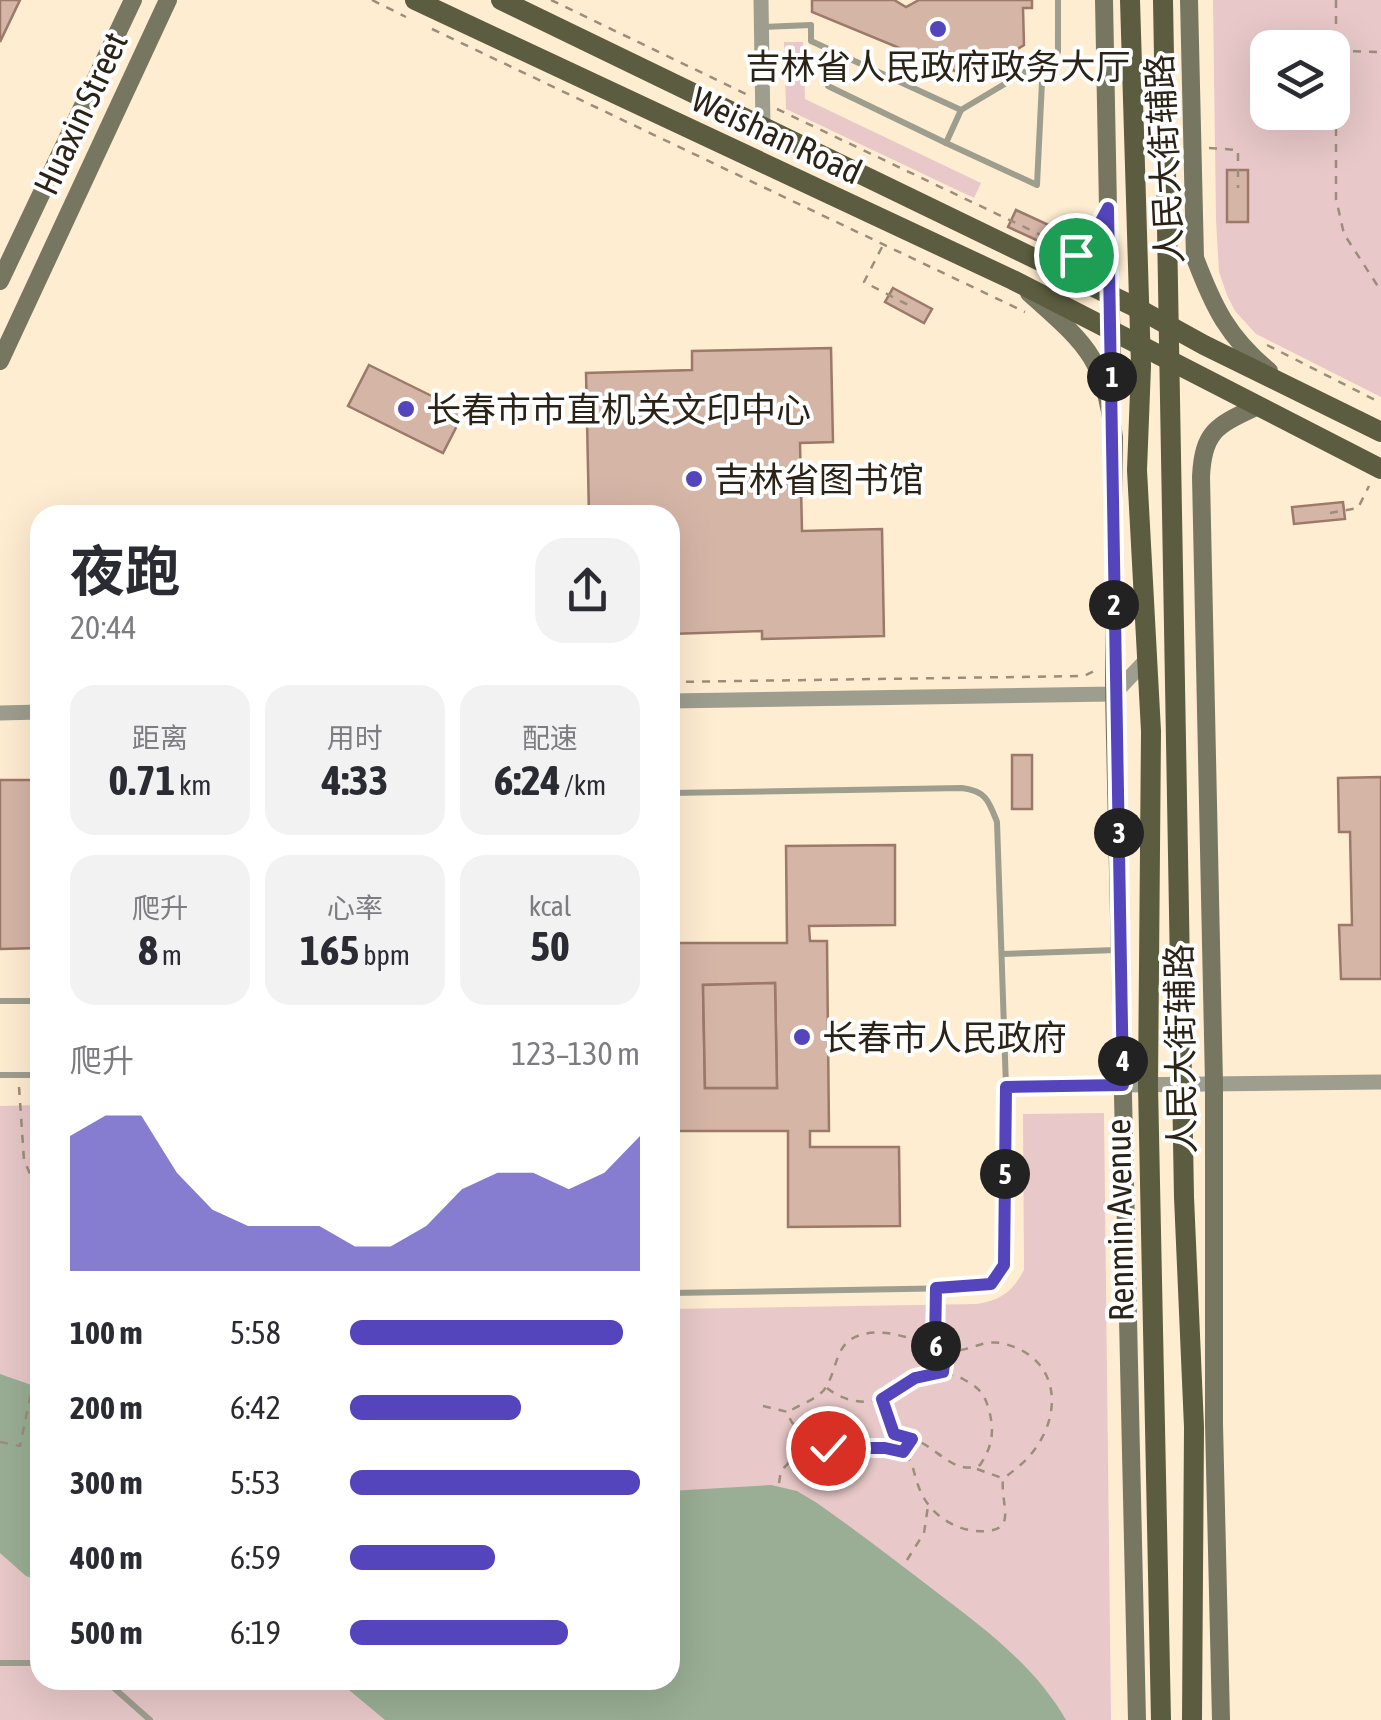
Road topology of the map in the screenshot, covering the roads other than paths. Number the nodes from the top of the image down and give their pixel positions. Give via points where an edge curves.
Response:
1 (133, 0) edge
2 (168, 0) edge
3 (502, 0) edge
4 (761, 0) edge
5 (1058, 0) edge
6 (1104, 0) edge
7 (1130, 0) edge
8 (1162, 0) edge
9 (1189, 0) edge
10 (411, 8) edge
11 (762, 26) junction
12 (828, 49) junction
13 (1043, 61) junction
14 (961, 110) junction
15 (763, 126) junction
16 (946, 143) junction
17 (1108, 208) junction
18 (1022, 254) junction
19 (1013, 280) junction
20 (0, 281) edge
21 (1110, 295) junction
22 (1138, 308) junction
23 (1170, 327) junction
24 (1111, 328) junction
25 (1140, 347) junction
26 (0, 361) edge
27 (1171, 363) junction
28 (1302, 395) junction
29 (1258, 406) junction
30 (1381, 432) edge
31 (1114, 437) junction
32 (1376, 476) edge
33 (1149, 656) junction
34 (1114, 694) junction
35 (680, 702) edge
36 (30, 712) edge
37 (0, 713) edge
38 (680, 793) edge
39 (1122, 950) junction
40 (1002, 954) junction
41 (30, 1001) edge
42 (0, 1002) edge
43 (991, 1024) dead end
44 (1004, 1024) junction
45 (0, 1075) edge
46 (30, 1075) edge
47 (1381, 1082) edge
48 (1214, 1083) junction
49 (1183, 1084) junction
50 (1123, 1085) junction
51 (1148, 1085) junction
52 (1006, 1087) junction
53 (680, 1293) edge
54 (0, 1663) edge
55 (30, 1663) edge
56 (116, 1690) edge
57 (150, 1720) edge
58 (1137, 1720) edge
59 (1161, 1720) edge
60 (1192, 1720) edge
61 (1221, 1720) edge

1 - 20 main road, Huaxin Street
2 - 26 main road, Huaxin Street
3 - 15 main road, Weishan Road
4 - 11 street
5 - 13 lane via 1058,52
6 - 17 main road, 人民大街辅路
7 - 22 main road, Renmin Avenue
8 - 23 main road, Renmin Avenue
9 - 28 main road, 人民大街辅路 via 1195,258 1230,334
10 - 19 main road, Weishan Road
11 - 12 lane via 811,24 811,41
11 - 15 street
12 - 14 lane
12 - 16 lane via 828,86
13 - 14 lane
13 - 16 lane via 1038,185
14 - 16 lane
15 - 18 main road, Weishan Road
17 - 18 main road, 人民大街辅路 via 1076,255 1061,263
17 - 21 main road
18 - 21 main road, Weishan Road
19 - 24 main road, Weishan Road
19 - 31 main road via 1077,336 1100,368
21 - 22 main road, Weishan Road
21 - 24 main road
22 - 23 main road, Weishan Road
22 - 25 main road, Renmin Avenue
23 - 27 main road, Renmin Avenue
23 - 28 main road, Weishan Road
24 - 25 main road, Weishan Road
24 - 31 main road
25 - 27 main road, Weishan Road
25 - 33 main road, Renmin Avenue via 1137,470
27 - 29 main road, Weishan Road
27 - 49 main road, Renmin Avenue
28 - 30 main road, Weishan Road
29 - 32 main road, Weishan Road
29 - 48 main road, 人民大街辅路 via 1208,435 1202,456
31 - 34 main road, 人民大街辅路
33 - 34 street
33 - 51 main road, Renmin Avenue
34 - 35 street
34 - 39 main road, 人民大街辅路
36 - 37 street
38 - 40 lane via 978,790 998,822
39 - 40 lane
39 - 50 main road, 人民大街辅路
40 - 44 lane
41 - 42 lane
43 - 44 lane
44 - 52 lane
45 - 46 lane
47 - 48 street
48 - 49 street
48 - 61 main road, 人民大街辅路
49 - 51 street
49 - 60 main road, Renmin Avenue via 1194,1428
50 - 51 street
50 - 52 lane
50 - 58 main road, 人民大街辅路
51 - 59 main road, Renmin Avenue
52 - 53 lane via 1004,1265 991,1284
54 - 55 lane
56 - 57 lane

